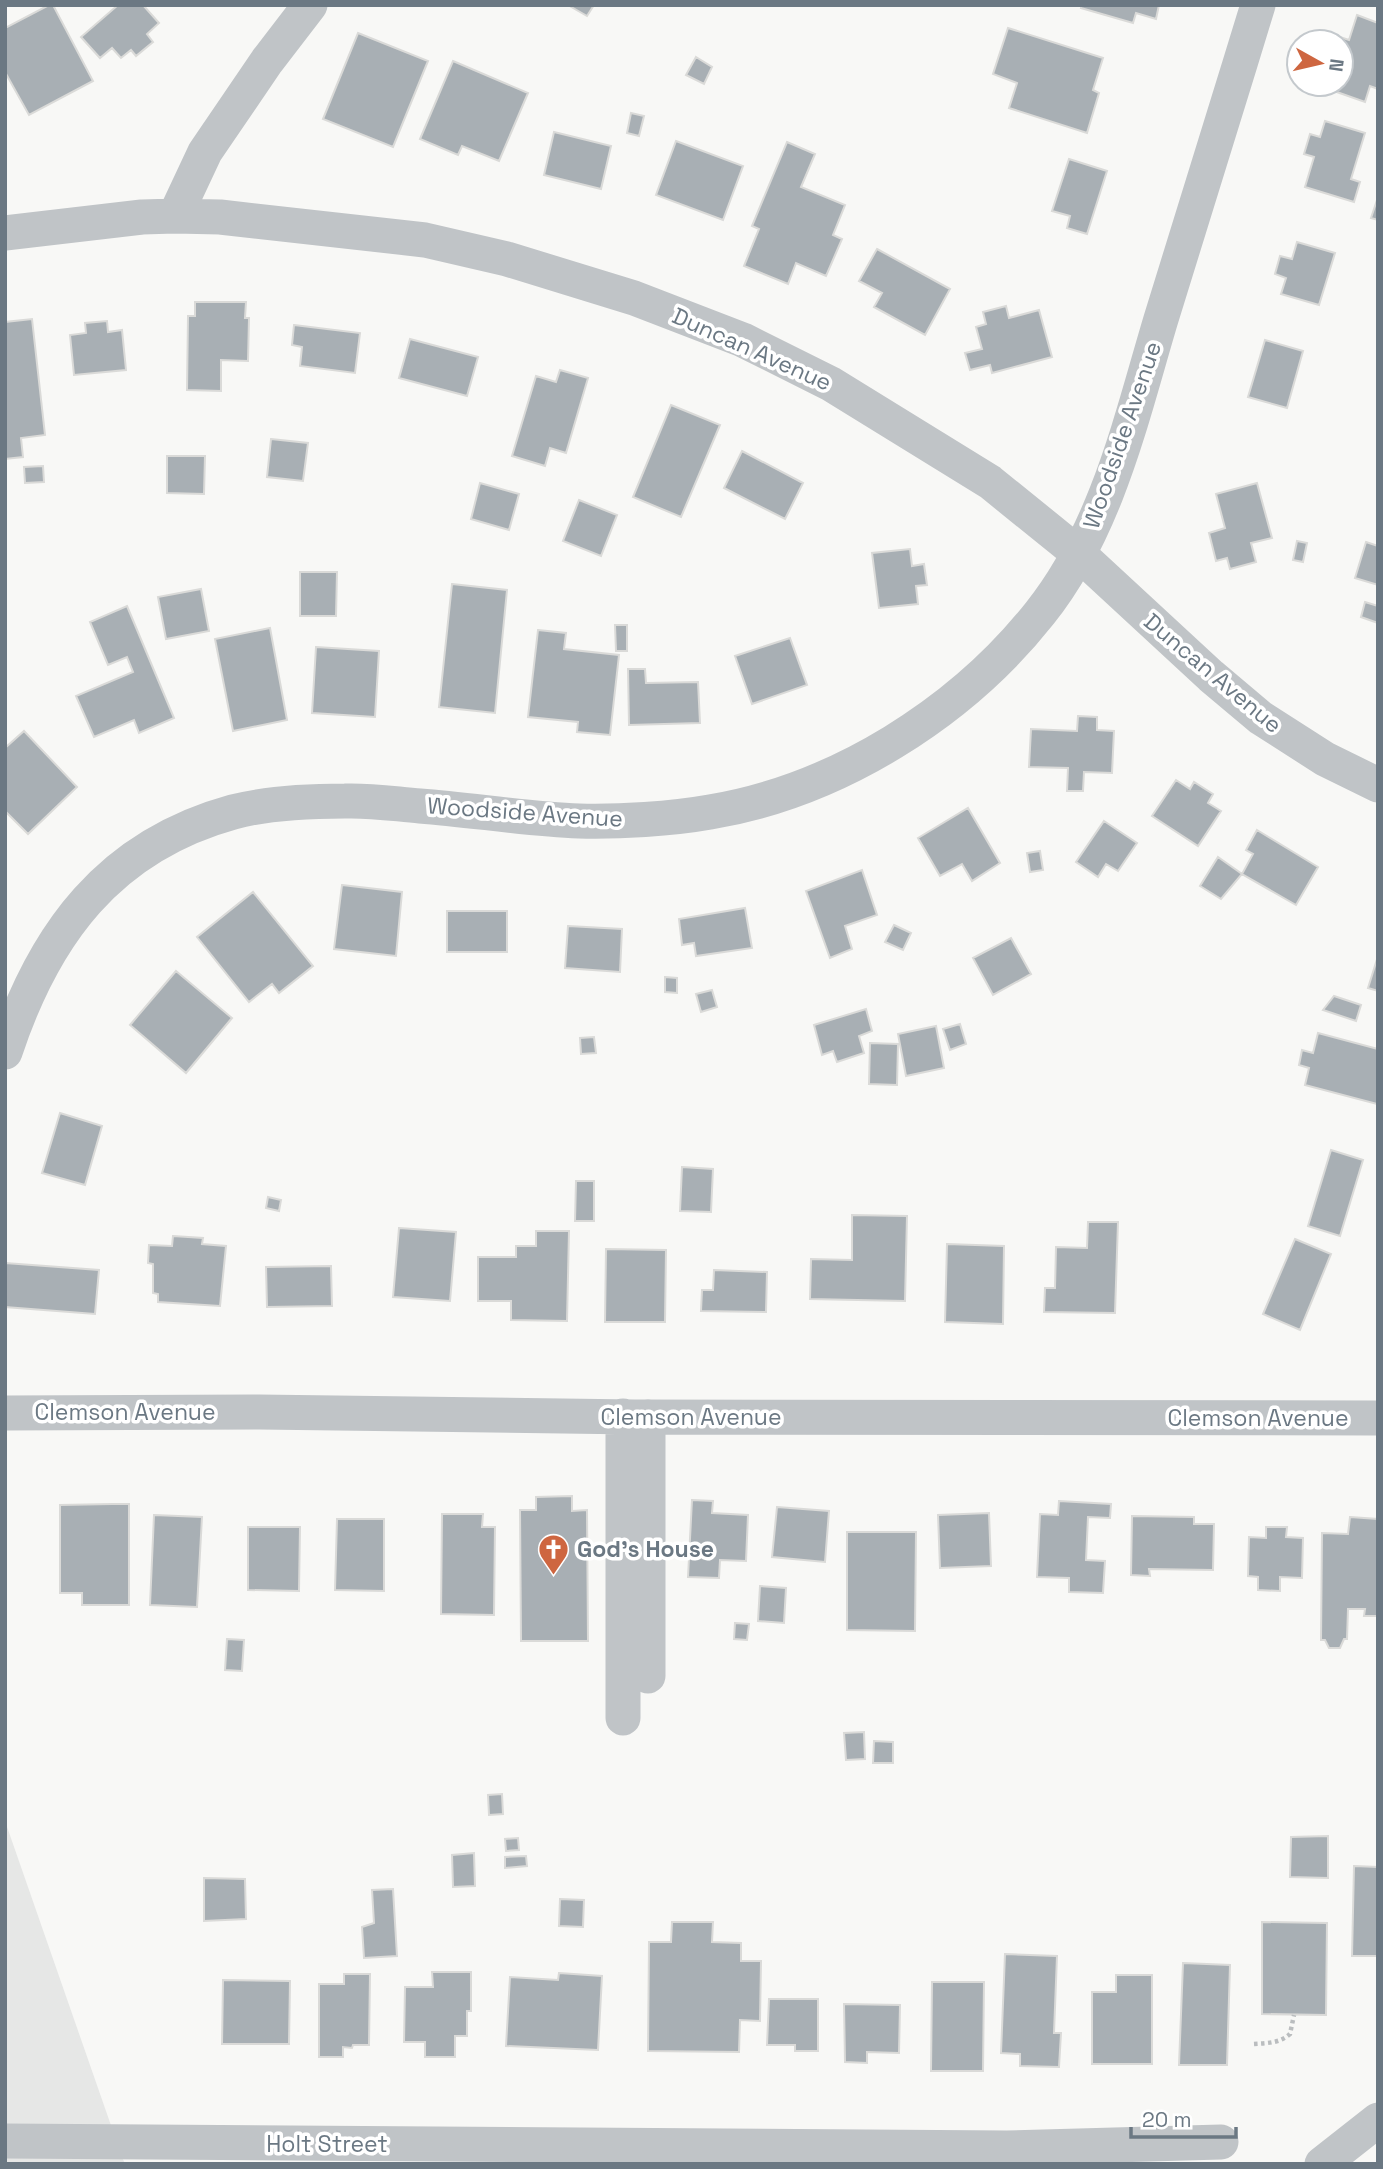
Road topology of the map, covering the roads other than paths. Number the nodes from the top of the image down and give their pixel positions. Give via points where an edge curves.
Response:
1 (310, 5) edge
2 (1258, 5) edge
3 (175, 216) junction
4 (5, 233) edge
5 (1079, 554) junction
6 (1378, 785) edge
7 (5, 1052) edge
8 (5, 1413) edge
9 (635, 1417) junction
10 (1378, 1418) edge
11 (635, 1718) dead end
12 (1378, 2120) edge
13 (5, 2141) edge
14 (1221, 2142) dead end
15 (1075, 2155) edge
16 (1322, 2164) edge

1 - 3 street via 205,152
2 - 5 street, Woodside Avenue via 1118,460
3 - 4 street, Duncan Avenue
3 - 5 street, Duncan Avenue via 425,240 507,258 634,298 743,340 831,384 990,482
5 - 6 street, Duncan Avenue via 1261,718 1325,760
5 - 7 street, Woodside Avenue via 1042,610 1002,657 950,702 875,753 779,796 710,813 625,820 557,819 349,800 235,811 184,829 115,871 62,930 15,1021
8 - 9 street, Clemson Avenue
9 - 10 street, Clemson Avenue
9 - 11 street
12 - 16 street
13 - 15 street, Holt Street via 966,2148
14 - 15 street, Holt Street

